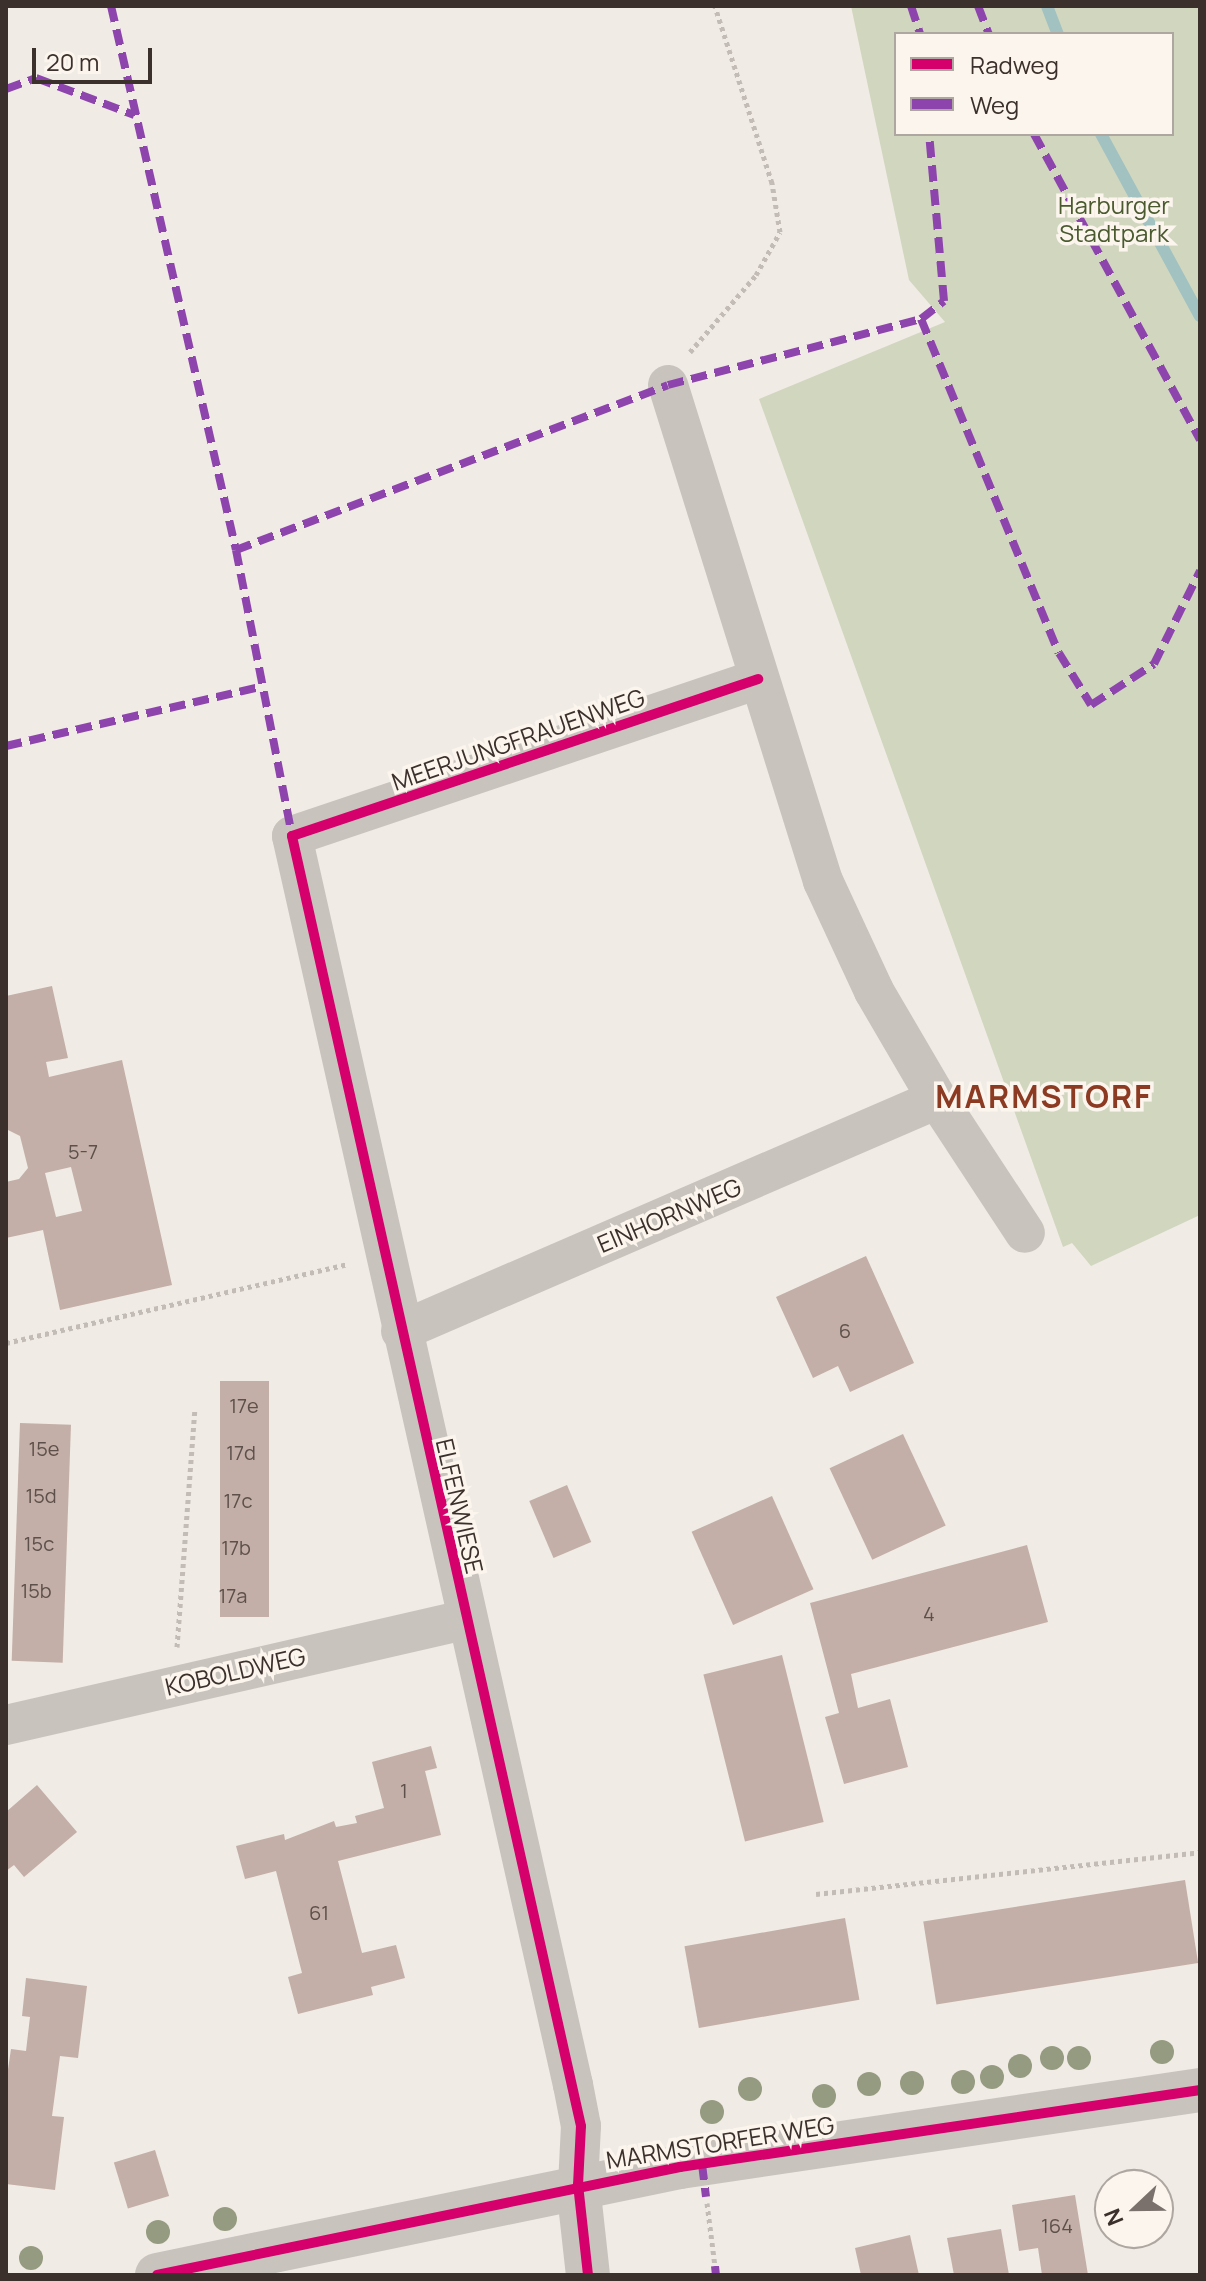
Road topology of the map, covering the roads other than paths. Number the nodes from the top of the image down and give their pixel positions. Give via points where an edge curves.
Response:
1 (668, 385) road end
2 (758, 679) junction
3 (292, 836) joint
4 (937, 1099) junction
5 (1025, 1233) dead end
6 (401, 1331) junction
7 (465, 1620) junction
8 (6, 1725) edge
9 (1200, 2090) edge
10 (578, 2185) junction
11 (157, 2275) edge
12 (588, 2275) edge

1 - 2 street
2 - 3 street, MEERJUNGFRAUENWEG
2 - 4 street via 823,881 874,991
3 - 6 street, ELFENWIESE
4 - 5 street
4 - 6 street, EINHORNWEG
6 - 7 street, ELFENWIESE
7 - 8 street, KOBOLDWEG
7 - 10 street, ELFENWIESE via 581,2126
9 - 10 street, MARMSTORFER WEG
10 - 11 street, MARMSTORFER WEG
10 - 12 street

